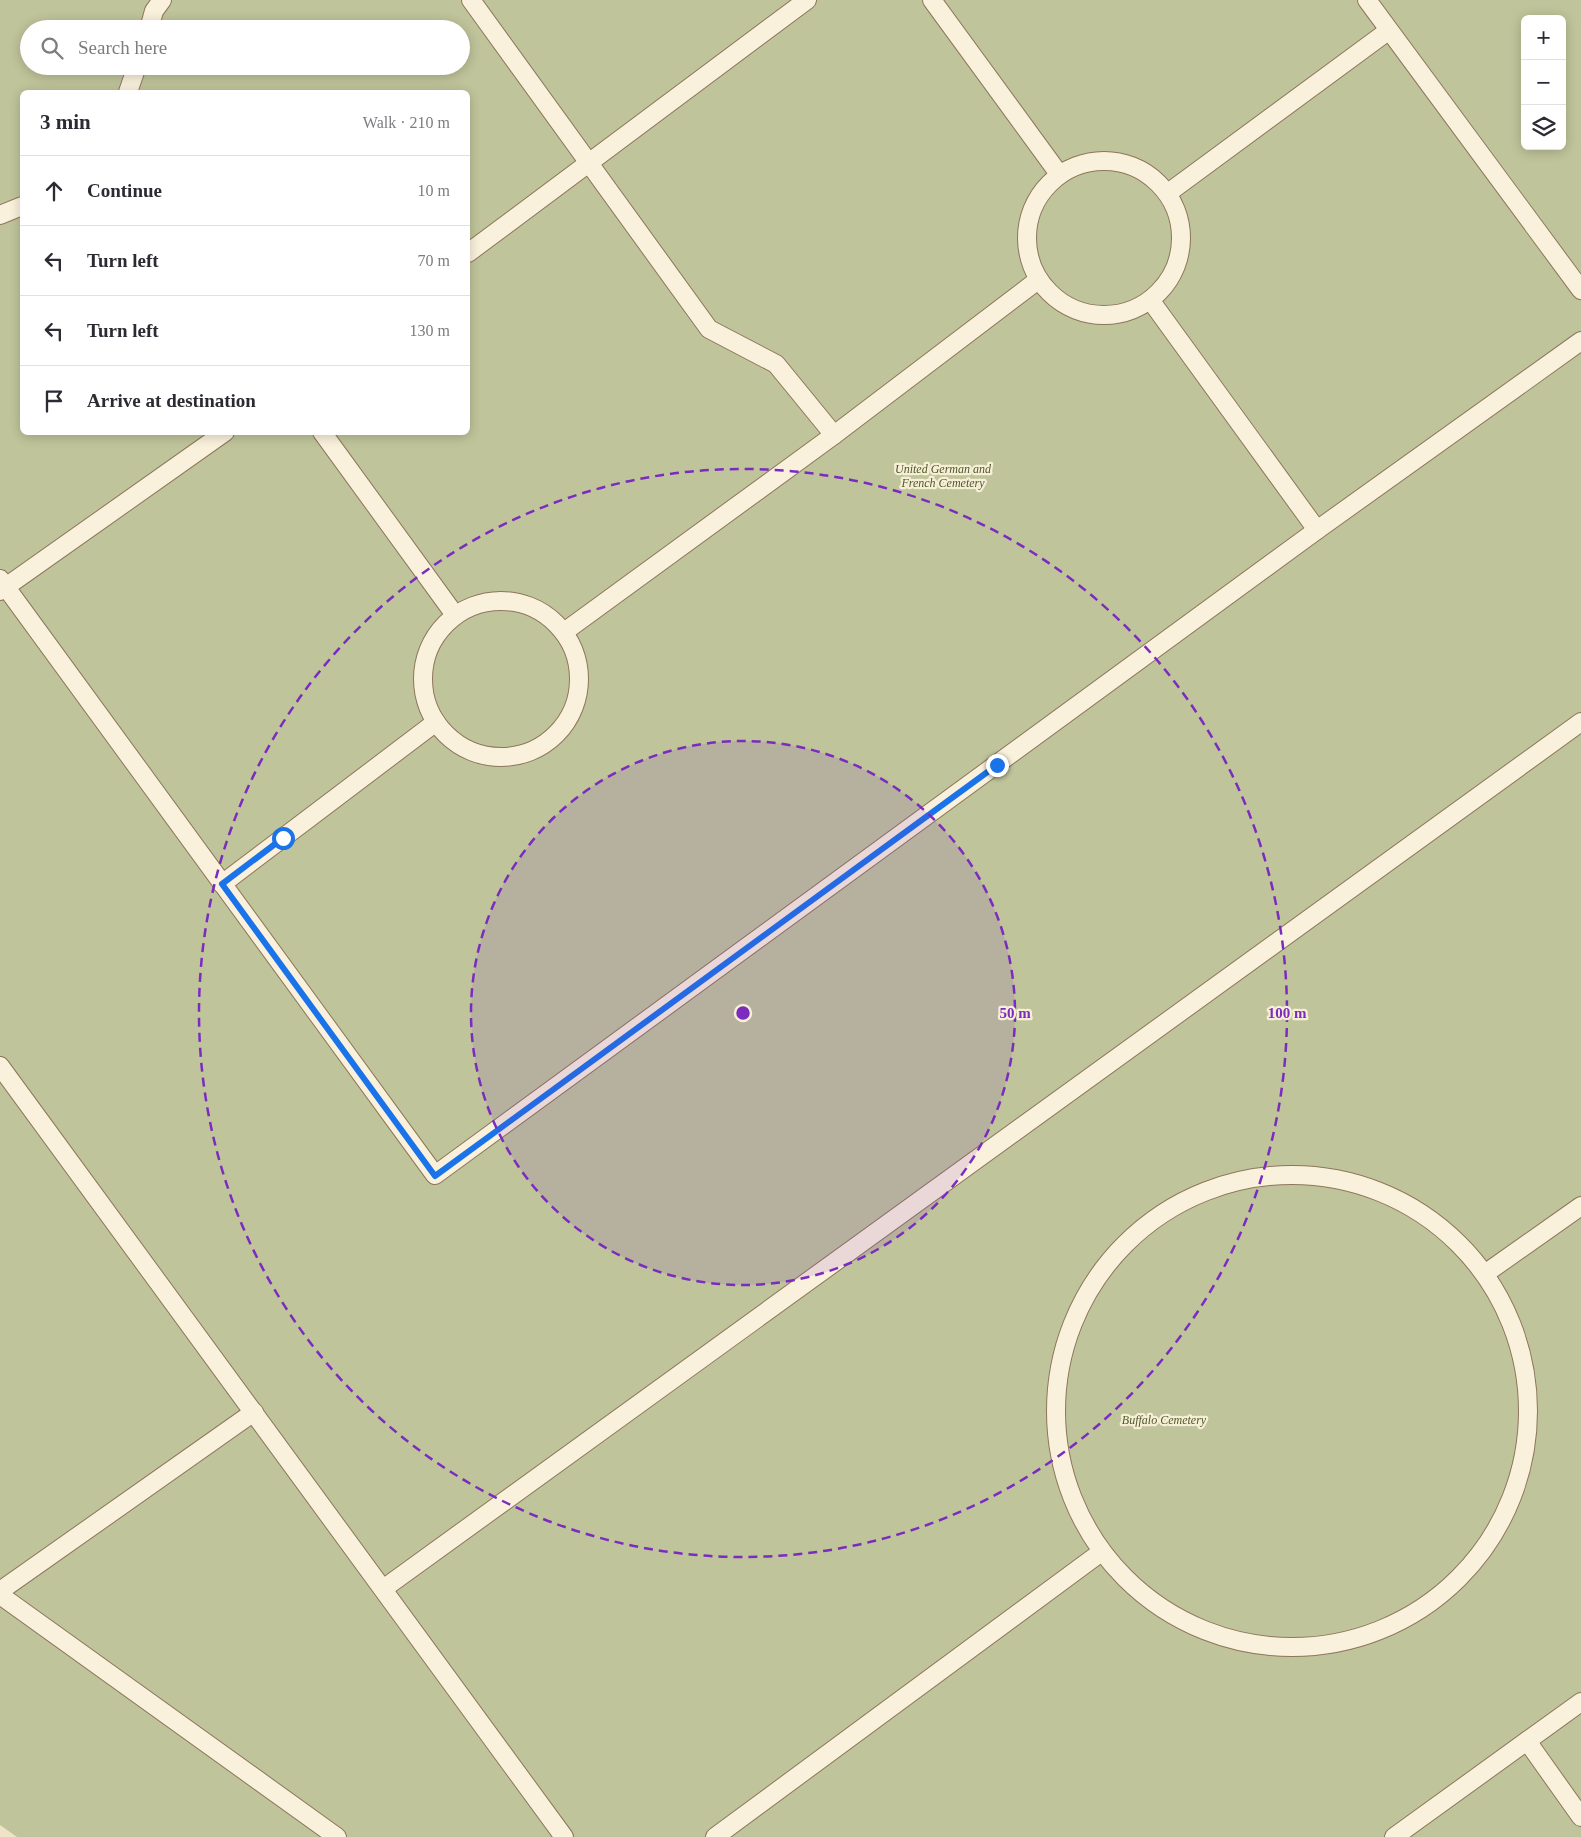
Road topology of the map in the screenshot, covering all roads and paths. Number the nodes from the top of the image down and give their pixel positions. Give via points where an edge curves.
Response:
1 (162, 0) edge
2 (471, 0) edge
3 (807, 0) edge
4 (932, 0) edge
5 (1367, 0) edge
6 (152, 20) edge
7 (1388, 30) junction
8 (134, 75) edge
9 (129, 90) edge
10 (587, 163) junction
11 (1059, 174) junction
12 (1168, 193) junction
13 (20, 207) edge
14 (0, 215) edge
15 (470, 251) edge
16 (1038, 280) junction
17 (1581, 290) edge
18 (1151, 301) junction
19 (1581, 341) edge
20 (221, 435) edge
21 (324, 435) edge
22 (834, 435) junction
23 (1317, 530) junction
24 (2, 586) edge
25 (455, 615) junction
26 (564, 632) junction
27 (436, 722) junction
28 (1581, 722) edge
29 (222, 884) junction
30 (0, 1066) edge
31 (1581, 1206) edge
32 (1486, 1273) junction
33 (254, 1412) junction
34 (1100, 1554) junction
35 (383, 1589) junction
36 (0, 1591) edge
37 (0, 1595) edge
38 (1581, 1702) edge
39 (1527, 1741) junction
40 (1581, 1817) edge
41 (336, 1837) edge
42 (564, 1837) edge
43 (715, 1837) edge
44 (1394, 1837) edge

1 - 6 lane
2 - 10 lane
3 - 10 lane
4 - 11 lane
5 - 7 lane
7 - 12 lane
7 - 17 lane
8 - 9 lane
10 - 15 lane
10 - 22 lane via 709,329 776,364
11 - 12 lane via 1080,164 1104,160 1129,164 1150,175
11 - 16 lane via 1038,196 1028,223 1028,252
12 - 18 lane via 1180,220 1181,250 1171,279
13 - 14 lane
16 - 18 lane via 1055,299 1078,311 1103,316 1128,313
16 - 22 lane
18 - 23 lane
19 - 23 lane
20 - 24 lane
21 - 25 lane
22 - 26 lane
23 - 29 lane via 435,1176
24 - 29 lane
25 - 26 lane via 482,602 512,601 541,612
25 - 27 lane via 438,632 426,653 422,676 426,700
26 - 27 lane via 575,654 580,679 575,704 564,726 546,743 524,754 499,758 474,753 453,741
27 - 29 lane
28 - 35 lane
30 - 33 lane
31 - 32 lane
32 - 34 lane via 1508,1311 1530,1392 1523,1474 1488,1550 1429,1608 1319,1650 1236,1644 1160,1611
32 - 34 lane via 1427,1214 1351,1180 1268,1174 1188,1196 1144,1224 1089,1285 1058,1362 1056,1445
33 - 35 lane
33 - 36 lane
34 - 43 lane
35 - 42 lane
37 - 41 lane
38 - 39 lane
39 - 40 lane
39 - 44 lane

